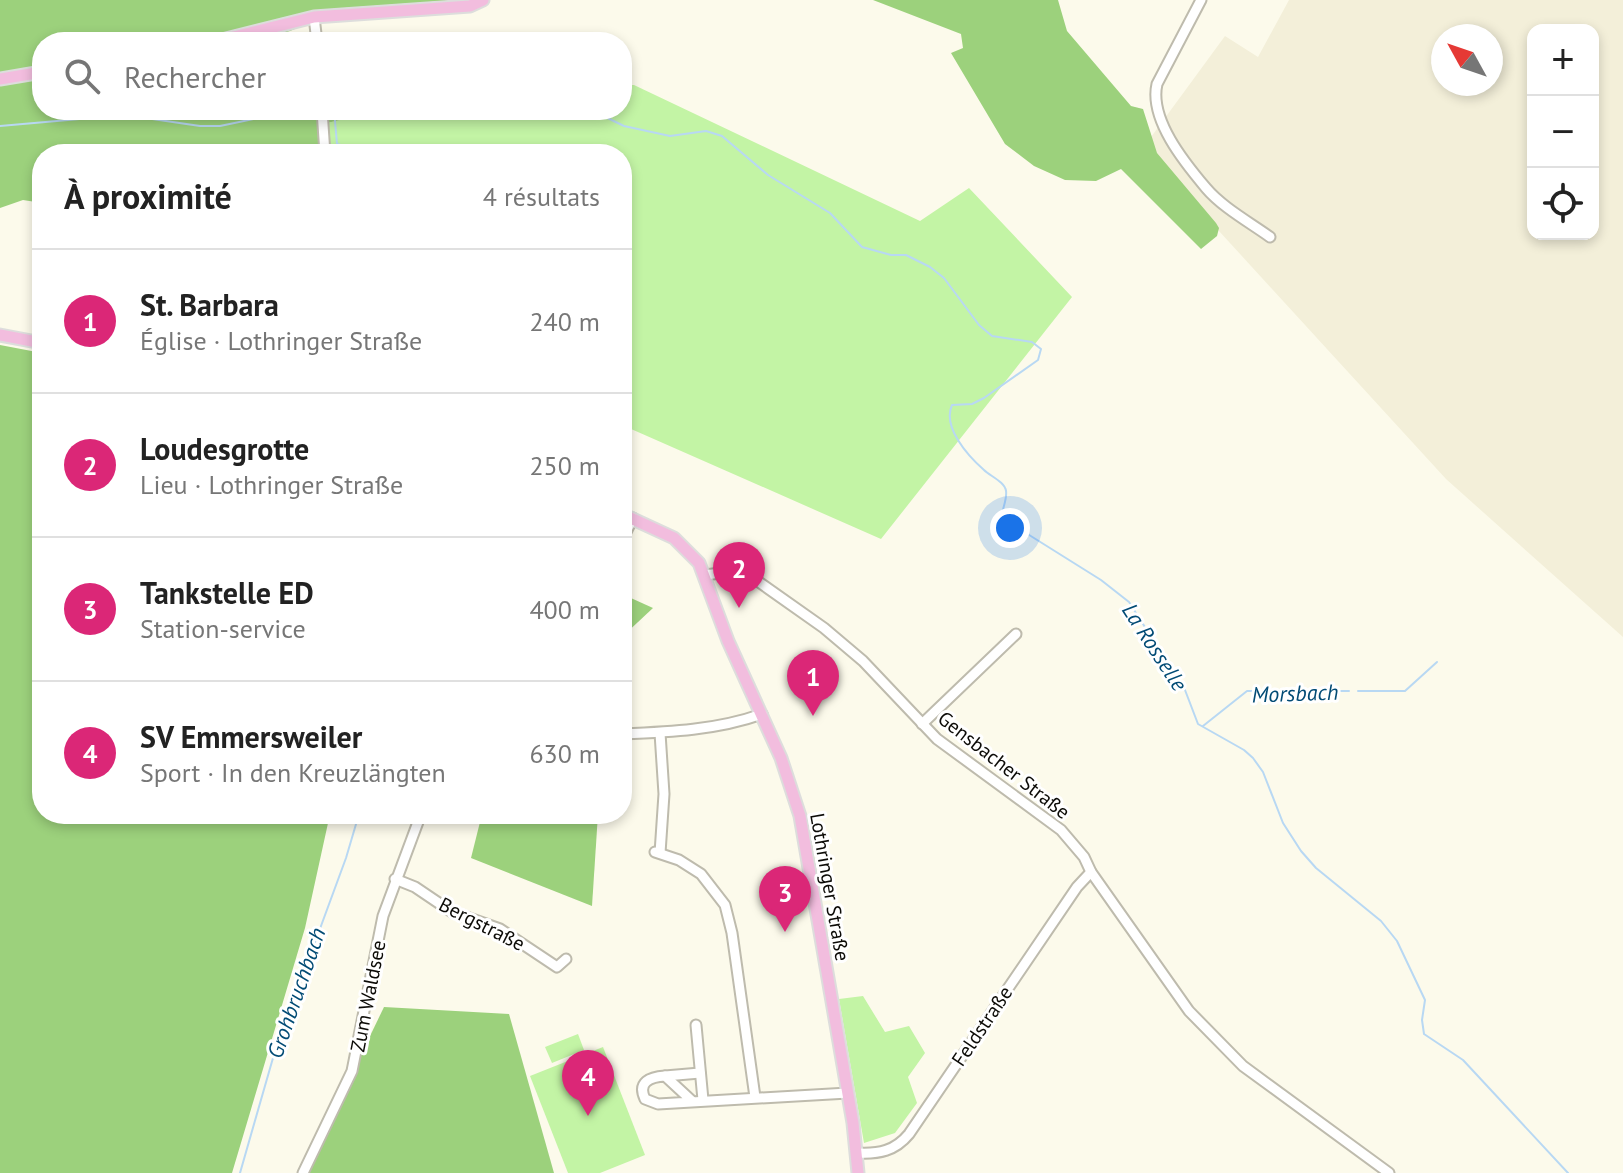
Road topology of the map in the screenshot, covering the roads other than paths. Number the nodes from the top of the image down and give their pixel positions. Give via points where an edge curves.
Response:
1 (483, 0) edge
2 (1201, 0) edge
3 (314, 17) junction
4 (254, 32) edge
5 (316, 32) edge
6 (32, 74) edge
7 (0, 79) edge
8 (323, 120) edge
9 (324, 144) edge
10 (1270, 237) dead end
11 (0, 335) edge
12 (32, 341) edge
13 (632, 518) edge
14 (705, 575) junction
15 (1016, 634) dead end
16 (762, 714) junction
17 (922, 724) junction
18 (660, 733) junction
19 (632, 734) edge
20 (417, 824) edge
21 (1091, 872) junction
22 (395, 879) junction
23 (566, 959) dead end
24 (696, 1025) dead end
25 (700, 1073) junction
26 (665, 1076) junction
27 (848, 1093) junction
28 (755, 1097) junction
29 (703, 1100) junction
30 (692, 1101) junction
31 (858, 1153) junction
32 (303, 1173) edge
33 (858, 1173) edge
34 (1389, 1173) edge

1 - 3 main road via 470,6
2 - 10 street via 1157,84 1156,112 1206,188
3 - 4 main road
3 - 5 street
6 - 7 main road
8 - 9 street
11 - 12 main road
13 - 14 main road via 684,545
14 - 16 main road, Lothringer Straße
14 - 17 street, Gensbacher Straße via 728,572 758,580 845,645
15 - 17 street
16 - 18 street via 731,724
16 - 27 main road, Lothringer Straße via 800,816
17 - 21 street, Gensbacher Straße via 1061,830
18 - 19 street
18 - 28 street via 664,794 657,852 701,874 725,905
20 - 22 street, Zum Waldsee
21 - 31 street, Feldstraße via 909,1134 892,1149
21 - 34 street, Gensbacher Straße via 1189,1011 1243,1066
22 - 23 street, Bergstraße via 452,912 500,929 557,967
22 - 32 street, Zum Waldsee via 356,1059
24 - 25 street
25 - 26 street
25 - 29 street
26 - 30 street
26 - 30 street via 647,1080 645,1099 658,1104
27 - 28 street
27 - 31 main road, Lothringer Straße
28 - 29 street
29 - 30 street
31 - 33 main road, Lothringer Straße

